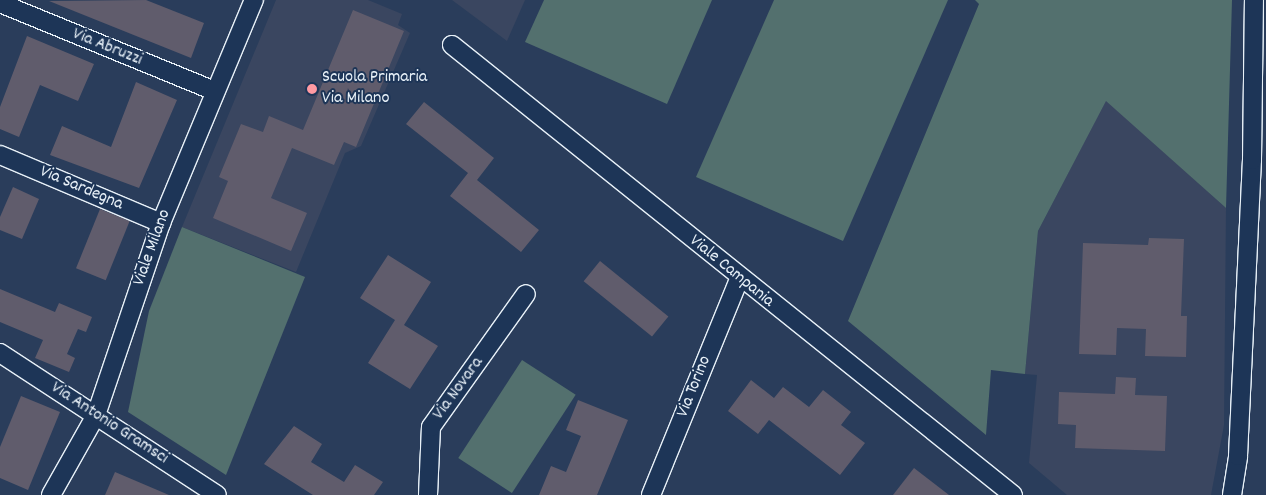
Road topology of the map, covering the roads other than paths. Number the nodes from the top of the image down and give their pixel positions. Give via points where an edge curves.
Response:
1 (254, 0) edge
2 (1254, 0) edge
3 (0, 3) edge
4 (452, 45) dead end
5 (215, 91) junction
6 (0, 155) edge
7 (161, 222) junction
8 (739, 279) junction
9 (526, 294) dead end
10 (0, 353) edge
11 (96, 415) junction
12 (51, 495) edge
13 (217, 495) edge
14 (428, 495) edge
15 (651, 495) edge
16 (1013, 495) edge
17 (1232, 495) edge

1 - 5 street, Viale Milano
2 - 17 street via 1252,160 1238,456
3 - 5 street, Via Abruzzi
4 - 8 street, Viale Campania
5 - 7 street, Viale Milano
6 - 7 street, Via Sardegna
7 - 11 street, Viale Milano
8 - 15 street, Via Torino
8 - 16 street, Viale Campania
9 - 14 street, Via Novara via 431,427
10 - 11 street, Via Antonio Gramsci
11 - 12 street, Viale Milano
11 - 13 street, Via Antonio Gramsci

